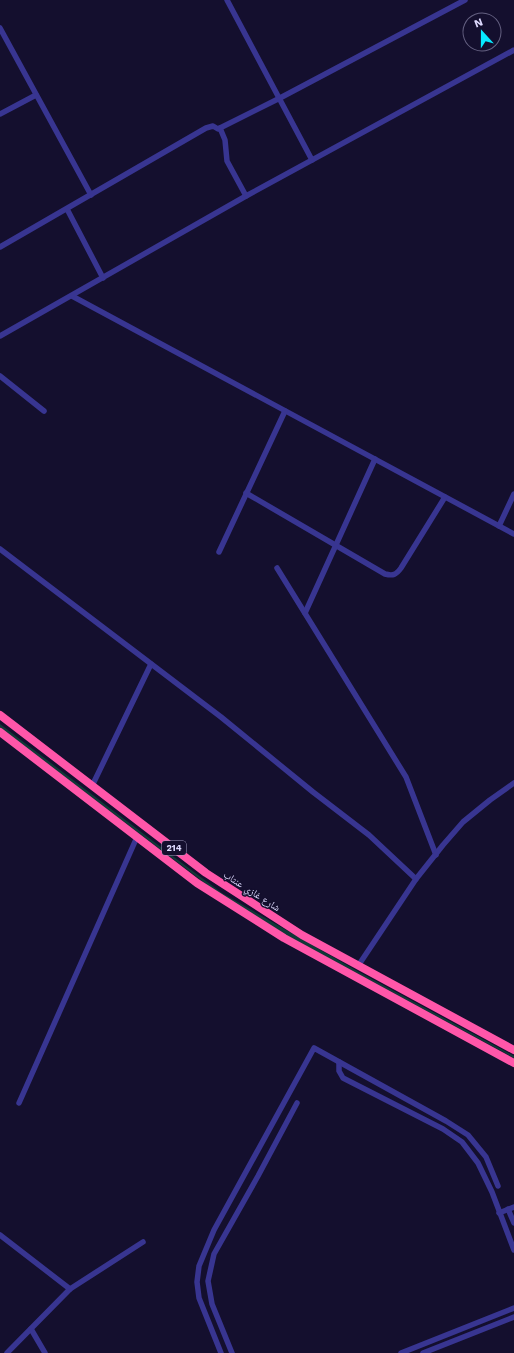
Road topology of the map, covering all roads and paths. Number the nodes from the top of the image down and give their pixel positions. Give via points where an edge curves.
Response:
1 (227, 0) edge
2 (465, 0) edge
3 (0, 28) edge
4 (514, 50) edge
5 (36, 95) junction
6 (280, 98) junction
7 (0, 114) edge
8 (220, 128) junction
9 (312, 160) junction
10 (91, 195) junction
11 (246, 196) junction
12 (67, 209) junction
13 (0, 247) edge
14 (103, 278) junction
15 (72, 296) junction
16 (0, 336) edge
17 (0, 376) edge
18 (285, 410) junction
19 (44, 411) dead end
20 (375, 459) junction
21 (246, 493) junction
22 (514, 494) edge
23 (445, 497) junction
24 (499, 526) junction
25 (514, 534) edge
26 (335, 545) junction
27 (0, 549) edge
28 (219, 552) dead end
29 (277, 568) dead end
30 (305, 613) junction
31 (151, 664) junction
32 (0, 715) edge
33 (0, 732) edge
34 (514, 783) edge
35 (92, 786) junction
36 (137, 837) junction
37 (436, 855) junction
38 (416, 879) junction
39 (358, 966) junction
40 (514, 1050) edge
41 (339, 1062) junction
42 (514, 1063) edge
43 (19, 1103) dead end
44 (297, 1103) dead end
45 (498, 1186) dead end
46 (511, 1208) edge
47 (499, 1213) junction
48 (514, 1223) edge
49 (0, 1235) edge
50 (144, 1242) dead end
51 (514, 1250) edge
52 (70, 1289) junction
53 (514, 1308) edge
54 (514, 1317) edge
55 (219, 1321) junction
56 (210, 1325) junction
57 (30, 1329) junction
58 (412, 1351) edge
59 (7, 1353) edge
60 (45, 1353) edge
61 (221, 1353) edge
62 (232, 1353) edge
63 (401, 1353) edge
64 (423, 1353) edge

1 - 6 street
2 - 6 street
3 - 5 street
4 - 9 street
5 - 7 street
5 - 10 street
6 - 8 street
6 - 9 street
8 - 10 street via 206,128
8 - 11 street via 226,140 227,161
9 - 11 street
10 - 12 street
11 - 14 street
12 - 13 street
12 - 14 street
14 - 15 street
15 - 16 street
15 - 18 street
17 - 19 street
18 - 20 street
18 - 21 street
20 - 23 street
20 - 26 street
21 - 26 street
21 - 28 street
22 - 24 street
23 - 24 street
23 - 26 street via 397,574 385,574
24 - 25 street
26 - 30 street
27 - 31 street
29 - 30 street
30 - 37 street via 406,777
31 - 35 street
31 - 38 street via 369,834
32 - 35 highway, شارع غازي عنتاب / 214
33 - 36 highway, 214
34 - 37 street via 463,822
35 - 39 highway, شارع غازي عنتاب / 214 via 206,873 302,936
36 - 42 highway, 214 via 197,883 284,938
36 - 43 street
37 - 38 street
38 - 39 street
39 - 40 highway, شارع غازي عنتاب / 214
41 - 45 street via 468,1135 486,1157
41 - 47 street via 339,1071 343,1078 462,1142 478,1163
41 - 56 street via 314,1048 214,1230 199,1266 197,1282 199,1298
44 - 55 street via 214,1254 208,1281 212,1304
46 - 47 street
46 - 48 street
47 - 51 street
49 - 52 street
50 - 52 street
52 - 57 street
53 - 58 street
54 - 64 street
55 - 56 street
55 - 62 street
56 - 61 street
57 - 59 street
57 - 60 street
58 - 63 street

